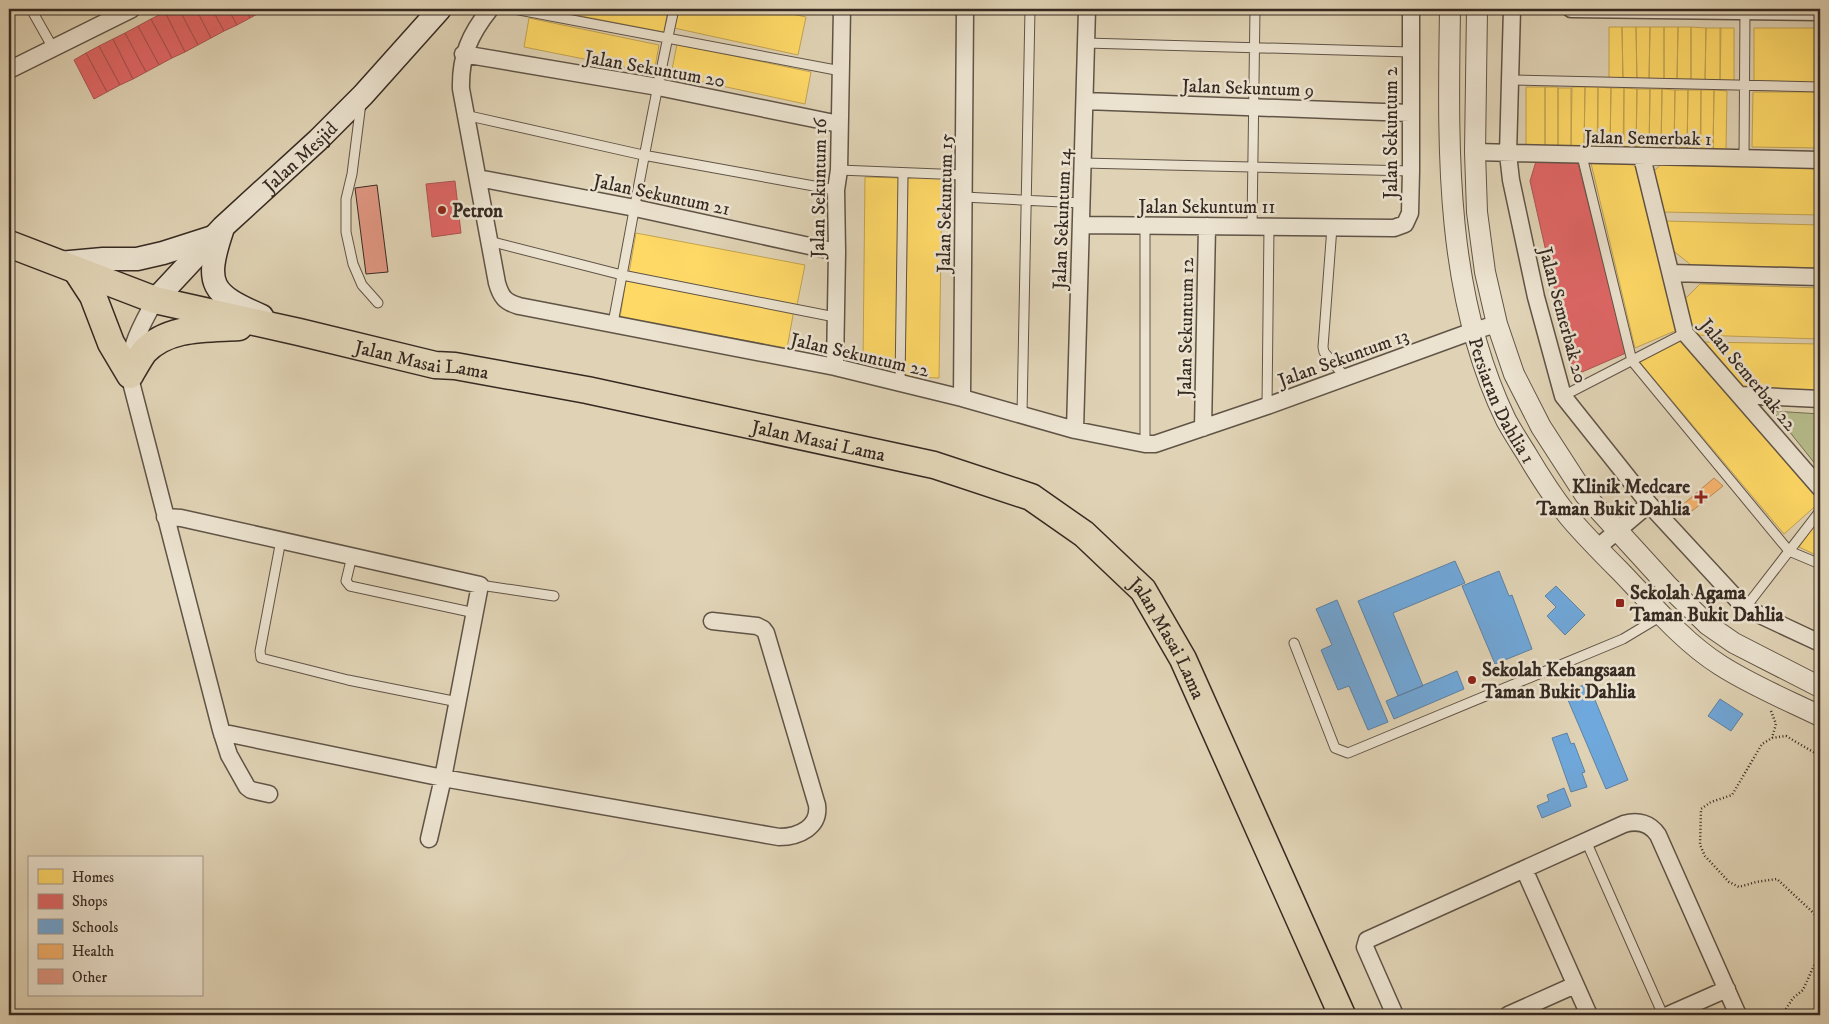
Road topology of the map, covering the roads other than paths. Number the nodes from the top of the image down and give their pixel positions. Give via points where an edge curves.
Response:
1 (31, 9) edge
2 (132, 9) edge
3 (440, 9) edge
4 (490, 9) edge
5 (514, 9) edge
6 (674, 9) edge
7 (842, 9) edge
8 (966, 9) edge
9 (1030, 9) edge
10 (1087, 9) edge
11 (1255, 9) edge
12 (1411, 9) edge
13 (1450, 9) edge
14 (1477, 9) edge
15 (1512, 9) edge
16 (1571, 9) edge
17 (1745, 10) edge
18 (1820, 12) edge
19 (668, 39) junction
20 (1086, 43) junction
21 (53, 48) junction
22 (1254, 48) junction
23 (1410, 52) junction
24 (464, 54) junction
25 (9, 70) edge
26 (841, 71) junction
27 (1510, 80) junction
28 (1744, 85) junction
29 (1820, 86) edge
30 (658, 87) junction
31 (362, 95) junction
32 (1085, 101) junction
33 (1253, 107) junction
34 (1410, 113) junction
35 (465, 115) junction
36 (840, 124) junction
37 (1475, 152) junction
38 (1508, 154) junction
39 (643, 155) junction
40 (1582, 156) junction
41 (1642, 157) junction
42 (1744, 158) junction
43 (1820, 160) edge
44 (1083, 163) junction
45 (1252, 167) junction
46 (839, 170) junction
47 (1411, 171) junction
48 (903, 173) junction
49 (964, 175) junction
50 (478, 178) junction
51 (836, 190) junction
52 (964, 197) junction
53 (1026, 200) junction
54 (1082, 203) junction
55 (635, 208) junction
56 (1081, 225) junction
57 (1145, 226) junction
58 (1207, 226) junction
59 (1252, 226) junction
60 (1269, 226) junction
61 (1332, 227) junction
62 (1374, 227) joint
63 (218, 232) junction
64 (489, 241) junction
65 (9, 244) edge
66 (837, 252) junction
67 (68, 266) junction
68 (1671, 273) junction
69 (622, 274) junction
70 (1820, 277) edge
71 (155, 300) junction
72 (378, 303) dead end
73 (835, 317) junction
74 (613, 323) junction
75 (1497, 324) junction
76 (270, 325) junction
77 (1473, 331) junction
78 (299, 332) junction
79 (1685, 333) junction
80 (1632, 361) junction
81 (834, 367) junction
82 (130, 375) junction
83 (1345, 377) junction
84 (900, 383) junction
85 (1563, 396) junction
86 (1739, 396) junction
87 (962, 398) junction
88 (1820, 400) edge
89 (1267, 406) junction
90 (1022, 414) junction
91 (1204, 428) junction
92 (1075, 430) junction
93 (1145, 444) junction
94 (1820, 488) edge
95 (1649, 504) junction
96 (1820, 510) edge
97 (165, 517) junction
98 (1617, 532) junction
99 (281, 540) junction
100 (1597, 548) junction
101 (1790, 550) junction
102 (352, 556) junction
103 (1820, 564) edge
104 (480, 585) junction
105 (554, 596) dead end
106 (1745, 608) junction
107 (475, 613) junction
108 (1663, 615) junction
109 (712, 621) dead end
110 (1294, 643) dead end
111 (1820, 643) edge
112 (1820, 687) edge
113 (458, 702) junction
114 (1820, 716) edge
115 (222, 734) junction
116 (443, 778) junction
117 (269, 794) dead end
118 (429, 839) dead end
119 (1586, 841) junction
120 (1524, 869) junction
121 (1575, 985) junction
122 (1727, 989) junction
123 (1342, 1015) edge
124 (1395, 1015) edge
125 (1508, 1015) edge
126 (1589, 1015) edge
127 (1663, 1015) edge
128 (1668, 1015) edge
129 (1738, 1015) edge

1 - 21 lane
2 - 21 street
3 - 31 main road, Jalan Mesjid
4 - 24 street
5 - 19 lane
6 - 19 lane
7 - 26 street, Jalan Sekuntum 16
8 - 49 street, Jalan Sekuntum 15
9 - 53 lane
10 - 20 street, Jalan Sekuntum 14
11 - 22 lane
12 - 23 street, Jalan Sekuntum 2
13 - 77 street, Persiaran Dahlia 1 via 1449,132 1454,220
14 - 37 street, Persiaran Dahlia 1
15 - 27 street, Jalan Semerbak 20
16 - 17 street
17 - 18 street
17 - 28 lane
19 - 26 lane
19 - 30 lane
20 - 22 lane
20 - 32 street, Jalan Sekuntum 14
21 - 25 street
22 - 23 lane
22 - 33 lane
23 - 34 street, Jalan Sekuntum 2
24 - 30 street, Jalan Sekuntum 20
24 - 35 street via 461,89
26 - 36 street, Jalan Sekuntum 16
27 - 28 lane
27 - 38 street, Jalan Semerbak 20
28 - 29 lane
28 - 42 lane
30 - 36 street, Jalan Sekuntum 20
30 - 39 lane
31 - 63 main road, Jalan Mesjid
31 - 72 lane via 346,200 346,232 353,264 362,285
32 - 33 street, Jalan Sekuntum 9
32 - 44 street, Jalan Sekuntum 14
33 - 34 street, Jalan Sekuntum 9
33 - 45 lane
34 - 47 street, Jalan Sekuntum 2
35 - 39 lane
35 - 50 street
36 - 46 street, Jalan Sekuntum 16
37 - 38 street, Jalan Semerbak 1
37 - 75 street, Persiaran Dahlia 1 via 1477,212 1485,272
38 - 40 street, Jalan Semerbak 1
38 - 85 street, Jalan Semerbak 20 via 1536,297
39 - 51 lane
39 - 55 lane
40 - 41 street, Jalan Semerbak 1
40 - 80 lane
41 - 42 street, Jalan Semerbak 1
41 - 68 street, Jalan Semerbak 22
42 - 43 street, Jalan Semerbak 1
44 - 45 lane
44 - 54 street, Jalan Sekuntum 14
45 - 47 lane
45 - 59 lane
46 - 48 lane
46 - 51 street, Jalan Sekuntum 16
47 - 62 street, Jalan Sekuntum 2 via 1408,219 1400,227
48 - 49 lane
48 - 84 lane
49 - 52 street, Jalan Sekuntum 15
50 - 55 street, Jalan Sekuntum 21
50 - 64 street
51 - 66 street, Jalan Sekuntum 16
52 - 53 lane
52 - 87 street, Jalan Sekuntum 15
53 - 54 lane
53 - 90 lane
54 - 56 street, Jalan Sekuntum 14
55 - 66 street, Jalan Sekuntum 21
55 - 69 lane
56 - 57 street, Jalan Sekuntum 11
56 - 92 street, Jalan Sekuntum 14
57 - 58 street, Jalan Sekuntum 11
57 - 93 lane
58 - 59 street, Jalan Sekuntum 11
58 - 91 street, Jalan Sekuntum 12
59 - 60 street, Jalan Sekuntum 11
60 - 61 street, Jalan Sekuntum 11
60 - 89 lane
61 - 62 street, Jalan Sekuntum 11
61 - 83 lane via 1323,347
63 - 67 main road via 163,254 137,259 103,259
63 - 71 main road, Jalan Mesjid
63 - 78 main road via 213,274 222,295
64 - 69 lane
64 - 74 street, Jalan Sekuntum 22 via 497,283 505,301
65 - 67 main road, Jalan Masai Lama
66 - 73 street, Jalan Sekuntum 16
67 - 71 main road, Jalan Masai Lama
67 - 82 main road via 93,296 111,343
68 - 70 street
68 - 79 street, Jalan Semerbak 22
69 - 73 lane
69 - 74 lane
71 - 76 main road, Jalan Masai Lama
71 - 82 street via 130,353
73 - 81 street, Jalan Sekuntum 16
74 - 81 street, Jalan Sekuntum 22
75 - 77 street, Jalan Sekuntum 13
75 - 98 street, Persiaran Dahlia 1 via 1514,374 1541,427 1585,495
76 - 78 main road, Jalan Masai Lama
76 - 82 main road via 177,333 145,352
77 - 83 street, Jalan Sekuntum 13
77 - 100 street, Persiaran Dahlia 1 via 1506,420 1543,481
78 - 123 main road, Jalan Masai Lama via 435,365 587,390 934,465 1031,497 1084,534 1143,590 1183,659
79 - 80 lane
79 - 86 street, Jalan Semerbak 22
80 - 85 lane
80 - 101 lane
81 - 84 street, Jalan Sekuntum 22
82 - 97 street
83 - 89 street, Jalan Sekuntum 13
84 - 87 street, Jalan Sekuntum 22
85 - 95 street, Jalan Semerbak 20
86 - 88 street
86 - 94 street, Jalan Semerbak 22
87 - 90 street, Jalan Sekuntum 22
89 - 91 street, Jalan Sekuntum 13
90 - 92 street, Jalan Sekuntum 22
91 - 93 street, Jalan Sekuntum 22 via 1156,444
92 - 93 street, Jalan Sekuntum 22
95 - 98 street
95 - 106 street, Jalan Semerbak 20
96 - 101 lane
97 - 99 street
97 - 115 street
98 - 100 street
98 - 112 street, Persiaran Dahlia 1 via 1708,625 1734,643
99 - 102 street
99 - 113 lane via 261,658 348,680
100 - 108 street, Persiaran Dahlia 1
101 - 103 lane
101 - 106 lane
102 - 104 street
102 - 107 lane via 346,581 350,586
104 - 105 lane
104 - 107 street
106 - 111 street, Jalan Semerbak 20
107 - 113 street
108 - 110 lane via 1623,639 1348,753 1335,748
108 - 114 street, Persiaran Dahlia 1 via 1720,665
109 - 116 street via 757,626 766,633 817,805 814,823 804,831 779,837
113 - 116 street
115 - 116 street
115 - 117 street via 236,770 247,787
116 - 118 street
119 - 120 street
119 - 122 street via 1630,822 1646,824 1654,830
119 - 127 lane
120 - 121 street
120 - 124 street via 1367,940 1365,948
121 - 125 street
121 - 126 street
122 - 128 street
122 - 129 street

